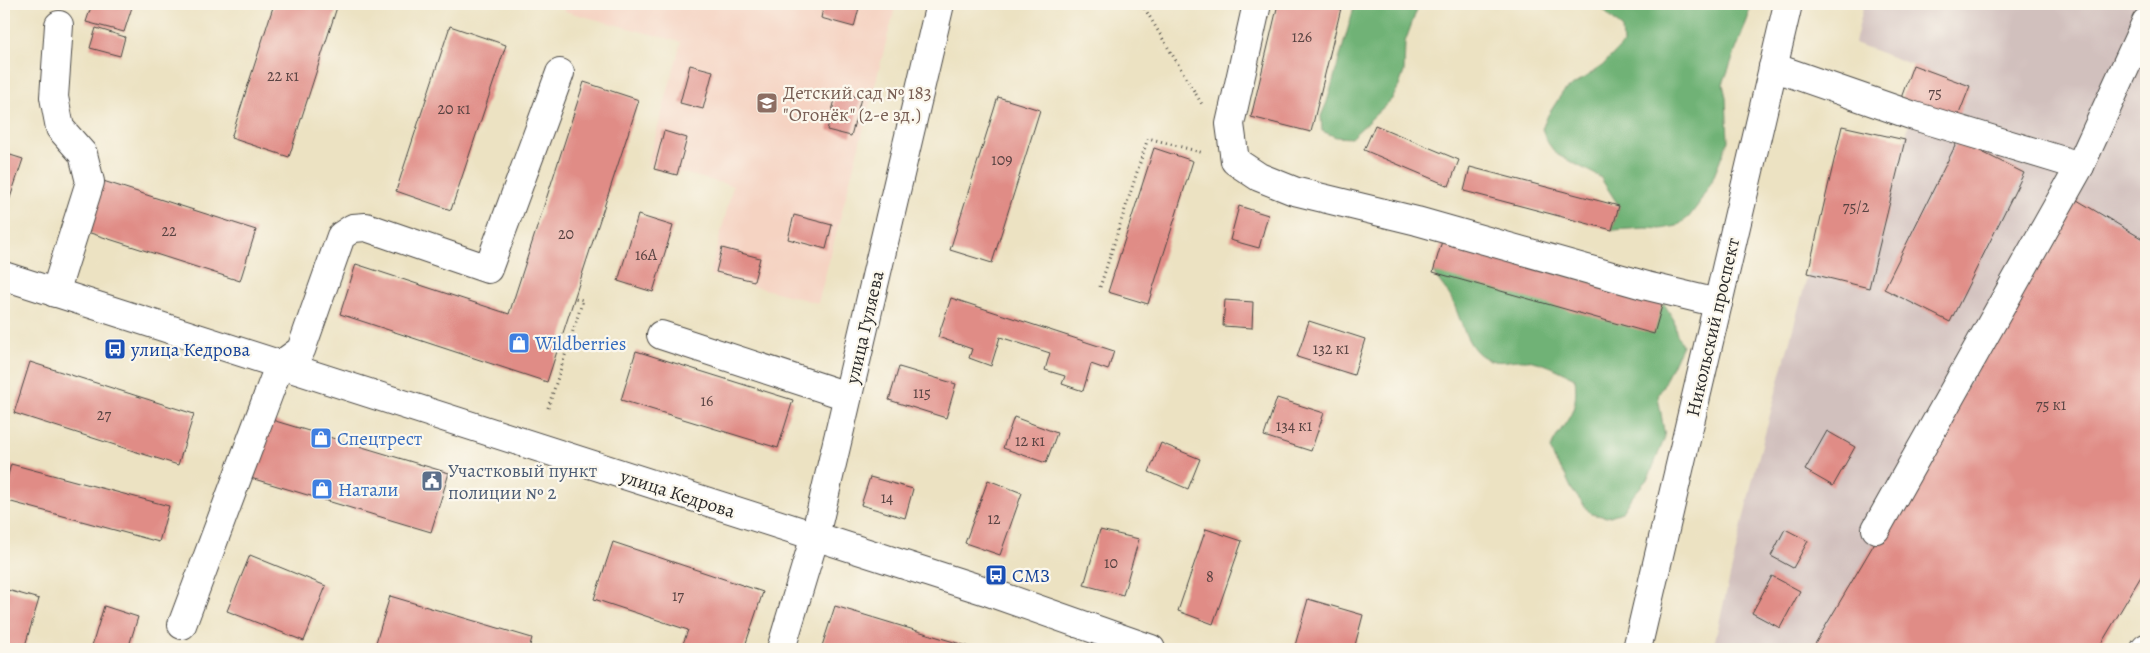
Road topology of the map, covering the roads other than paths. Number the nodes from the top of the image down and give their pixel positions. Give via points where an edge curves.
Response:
1 (940, 4) edge
2 (1258, 4) edge
3 (1788, 4) edge
4 (2146, 22) edge
5 (59, 25) dead end
6 (1773, 67) junction
7 (560, 73) dead end
8 (2080, 166) junction
9 (4, 276) edge
10 (55, 293) junction
11 (1718, 303) junction
12 (661, 335) dead end
13 (279, 366) junction
14 (847, 396) junction
15 (1876, 529) dead end
16 (815, 536) junction
17 (182, 625) dead end
18 (781, 649) edge
19 (1151, 649) edge
20 (1637, 649) edge

1 - 14 main road, улица Гуляева
2 - 11 main road via 1230,124 1235,161 1260,177 1294,192 1417,221
3 - 6 main road, Никольский проспект
4 - 8 main road
5 - 10 main road via 54,97 60,128 83,154 90,182
6 - 8 main road via 1911,115
6 - 11 main road, Никольский проспект
7 - 13 main road via 488,269 366,227 352,228 341,236 301,350
8 - 15 main road
9 - 10 main road, улица Кедрова
10 - 13 main road, улица Кедрова
11 - 20 main road, Никольский проспект
12 - 14 main road
13 - 16 main road, улица Кедрова
13 - 17 main road
14 - 16 main road, улица Гуляева
16 - 18 main road, улица Гуляева
16 - 19 main road, улица Кедрова

